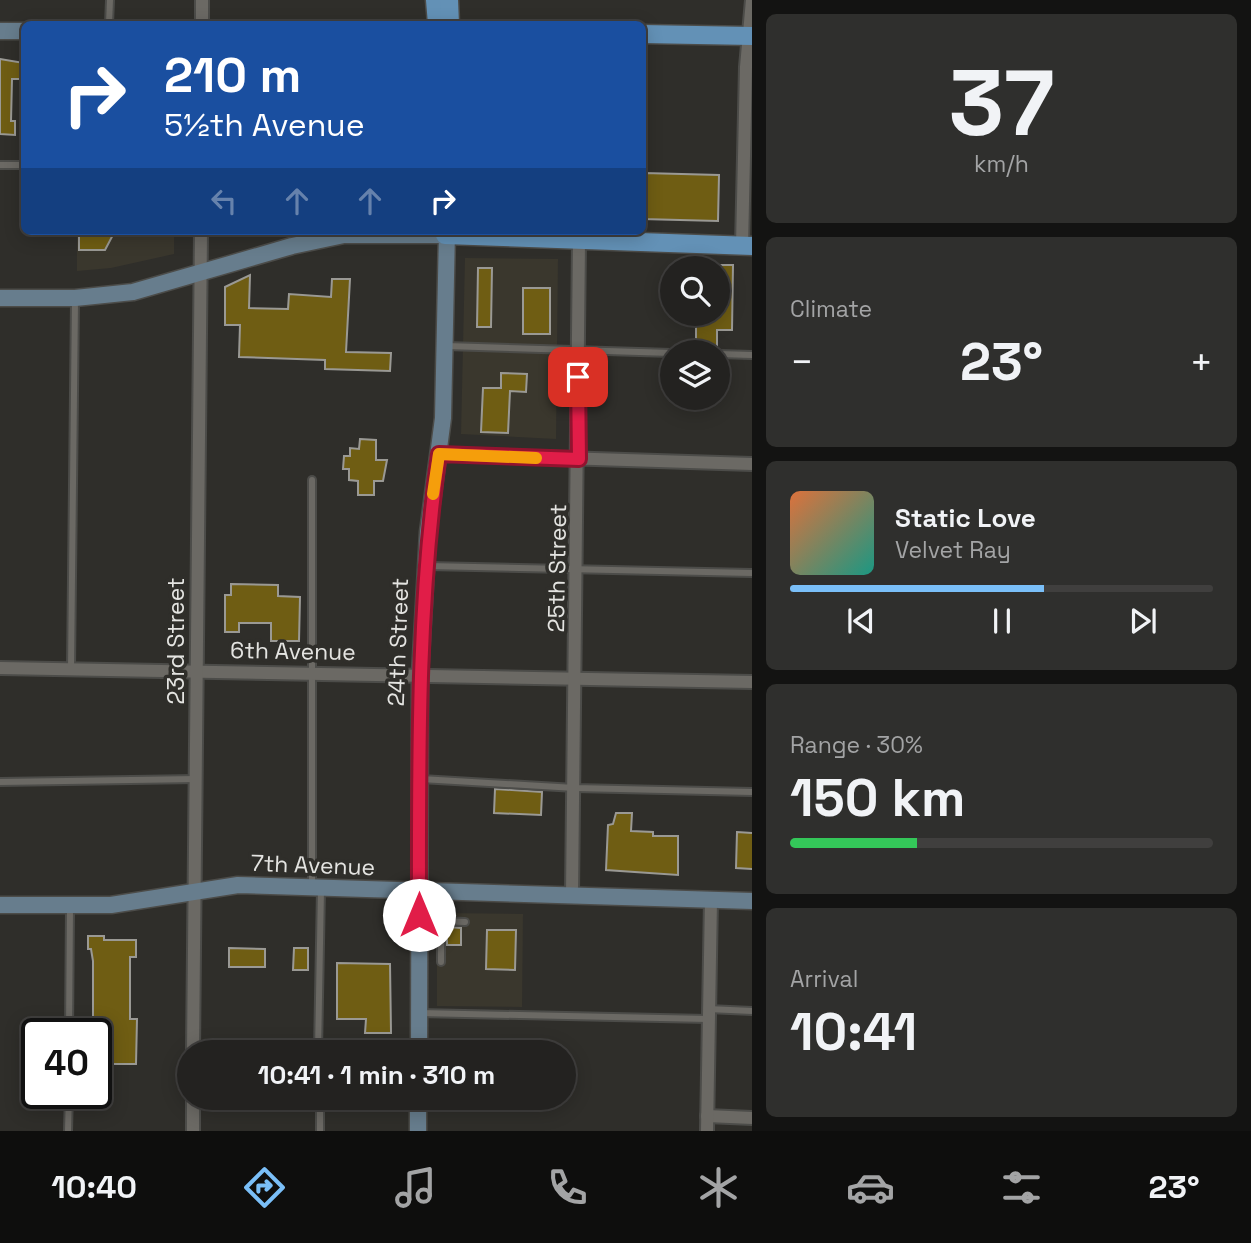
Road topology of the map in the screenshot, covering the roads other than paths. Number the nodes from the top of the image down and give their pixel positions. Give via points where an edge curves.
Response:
1 (110, 0) edge
2 (202, 0) edge
3 (435, 0) edge
4 (449, 0) edge
5 (752, 0) edge
6 (109, 21) edge
7 (202, 21) edge
8 (437, 21) edge
9 (450, 21) edge
10 (0, 31) edge
11 (21, 31) edge
12 (646, 34) edge
13 (746, 35) edge
14 (748, 143) edge
15 (0, 165) edge
16 (21, 165) edge
17 (201, 235) edge
18 (344, 235) edge
19 (446, 235) edge
20 (513, 235) edge
21 (546, 235) edge
22 (300, 237) edge
23 (579, 241) junction
24 (747, 246) edge
25 (200, 272) junction
26 (0, 298) edge
27 (75, 298) junction
28 (444, 346) junction
29 (578, 349) junction
30 (660, 352) edge
31 (730, 354) edge
32 (752, 355) edge
33 (439, 454) junction
34 (579, 459) junction
35 (752, 464) edge
36 (312, 480) dead end
37 (425, 566) junction
38 (578, 569) junction
39 (752, 573) edge
40 (0, 668) edge
41 (71, 669) junction
42 (196, 670) junction
43 (313, 672) junction
44 (420, 674) junction
45 (576, 676) junction
46 (752, 682) edge
47 (197, 779) junction
48 (419, 779) junction
49 (0, 782) edge
50 (575, 789) junction
51 (752, 792) edge
52 (316, 887) junction
53 (194, 890) junction
54 (419, 891) junction
55 (572, 895) junction
56 (711, 899) junction
57 (752, 901) edge
58 (0, 905) edge
59 (70, 906) junction
60 (465, 922) dead end
61 (441, 962) dead end
62 (752, 1011) edge
63 (419, 1013) junction
64 (708, 1014) junction
65 (69, 1018) edge
66 (193, 1040) edge
67 (318, 1040) edge
68 (419, 1040) edge
69 (69, 1109) edge
70 (193, 1110) edge
71 (320, 1110) edge
72 (418, 1110) edge
73 (707, 1116) junction
74 (752, 1118) edge
75 (68, 1131) edge
76 (193, 1131) edge
77 (320, 1131) edge
78 (418, 1131) edge
79 (707, 1131) edge

1 - 6 lane
2 - 7 street
3 - 8 main road
4 - 9 main road
5 - 13 street
10 - 11 street
12 - 13 main road
13 - 14 street
14 - 24 street
15 - 16 lane
17 - 25 street, 23rd Street
18 - 22 street
19 - 28 street, 24th Street
20 - 21 main road
21 - 23 main road
22 - 25 street
23 - 24 main road
23 - 29 street, 25th Street
25 - 27 street via 133,292
25 - 42 street, 23rd Street
26 - 27 street
27 - 41 lane
28 - 29 lane
28 - 33 street, 24th Street
29 - 30 lane
29 - 34 street, 25th Street
31 - 32 lane
33 - 34 street
33 - 37 street, 24th Street
34 - 35 street
34 - 38 street, 25th Street
36 - 43 lane
37 - 38 lane
37 - 44 street, 24th Street
38 - 39 lane
38 - 45 street, 25th Street
40 - 41 street, 6th Avenue
41 - 42 street, 6th Avenue
42 - 43 street, 6th Avenue
42 - 47 street, 23rd Street
43 - 44 street, 6th Avenue
43 - 52 lane
44 - 45 street, 6th Avenue
44 - 48 street, 24th Street
45 - 46 street, 6th Avenue
45 - 50 street, 25th Street
47 - 49 lane
47 - 53 street, 23rd Street
48 - 50 lane
48 - 54 street, 24th Street
50 - 51 lane
50 - 55 street, 25th Street
52 - 53 street, 7th Avenue via 238,885
52 - 54 street, 7th Avenue
52 - 67 lane
53 - 59 street, 7th Avenue via 147,902
53 - 66 street, 23rd Street
54 - 55 street, 7th Avenue
54 - 63 street, 24th Street
55 - 56 street, 7th Avenue
56 - 57 street, 7th Avenue
56 - 64 street
58 - 59 street, 7th Avenue
59 - 65 lane
60 - 61 lane via 442,921
62 - 64 lane
63 - 64 lane
63 - 68 street, 24th Street
64 - 73 street
69 - 75 lane
70 - 76 street
71 - 77 lane
72 - 78 street
73 - 74 street
73 - 79 street

